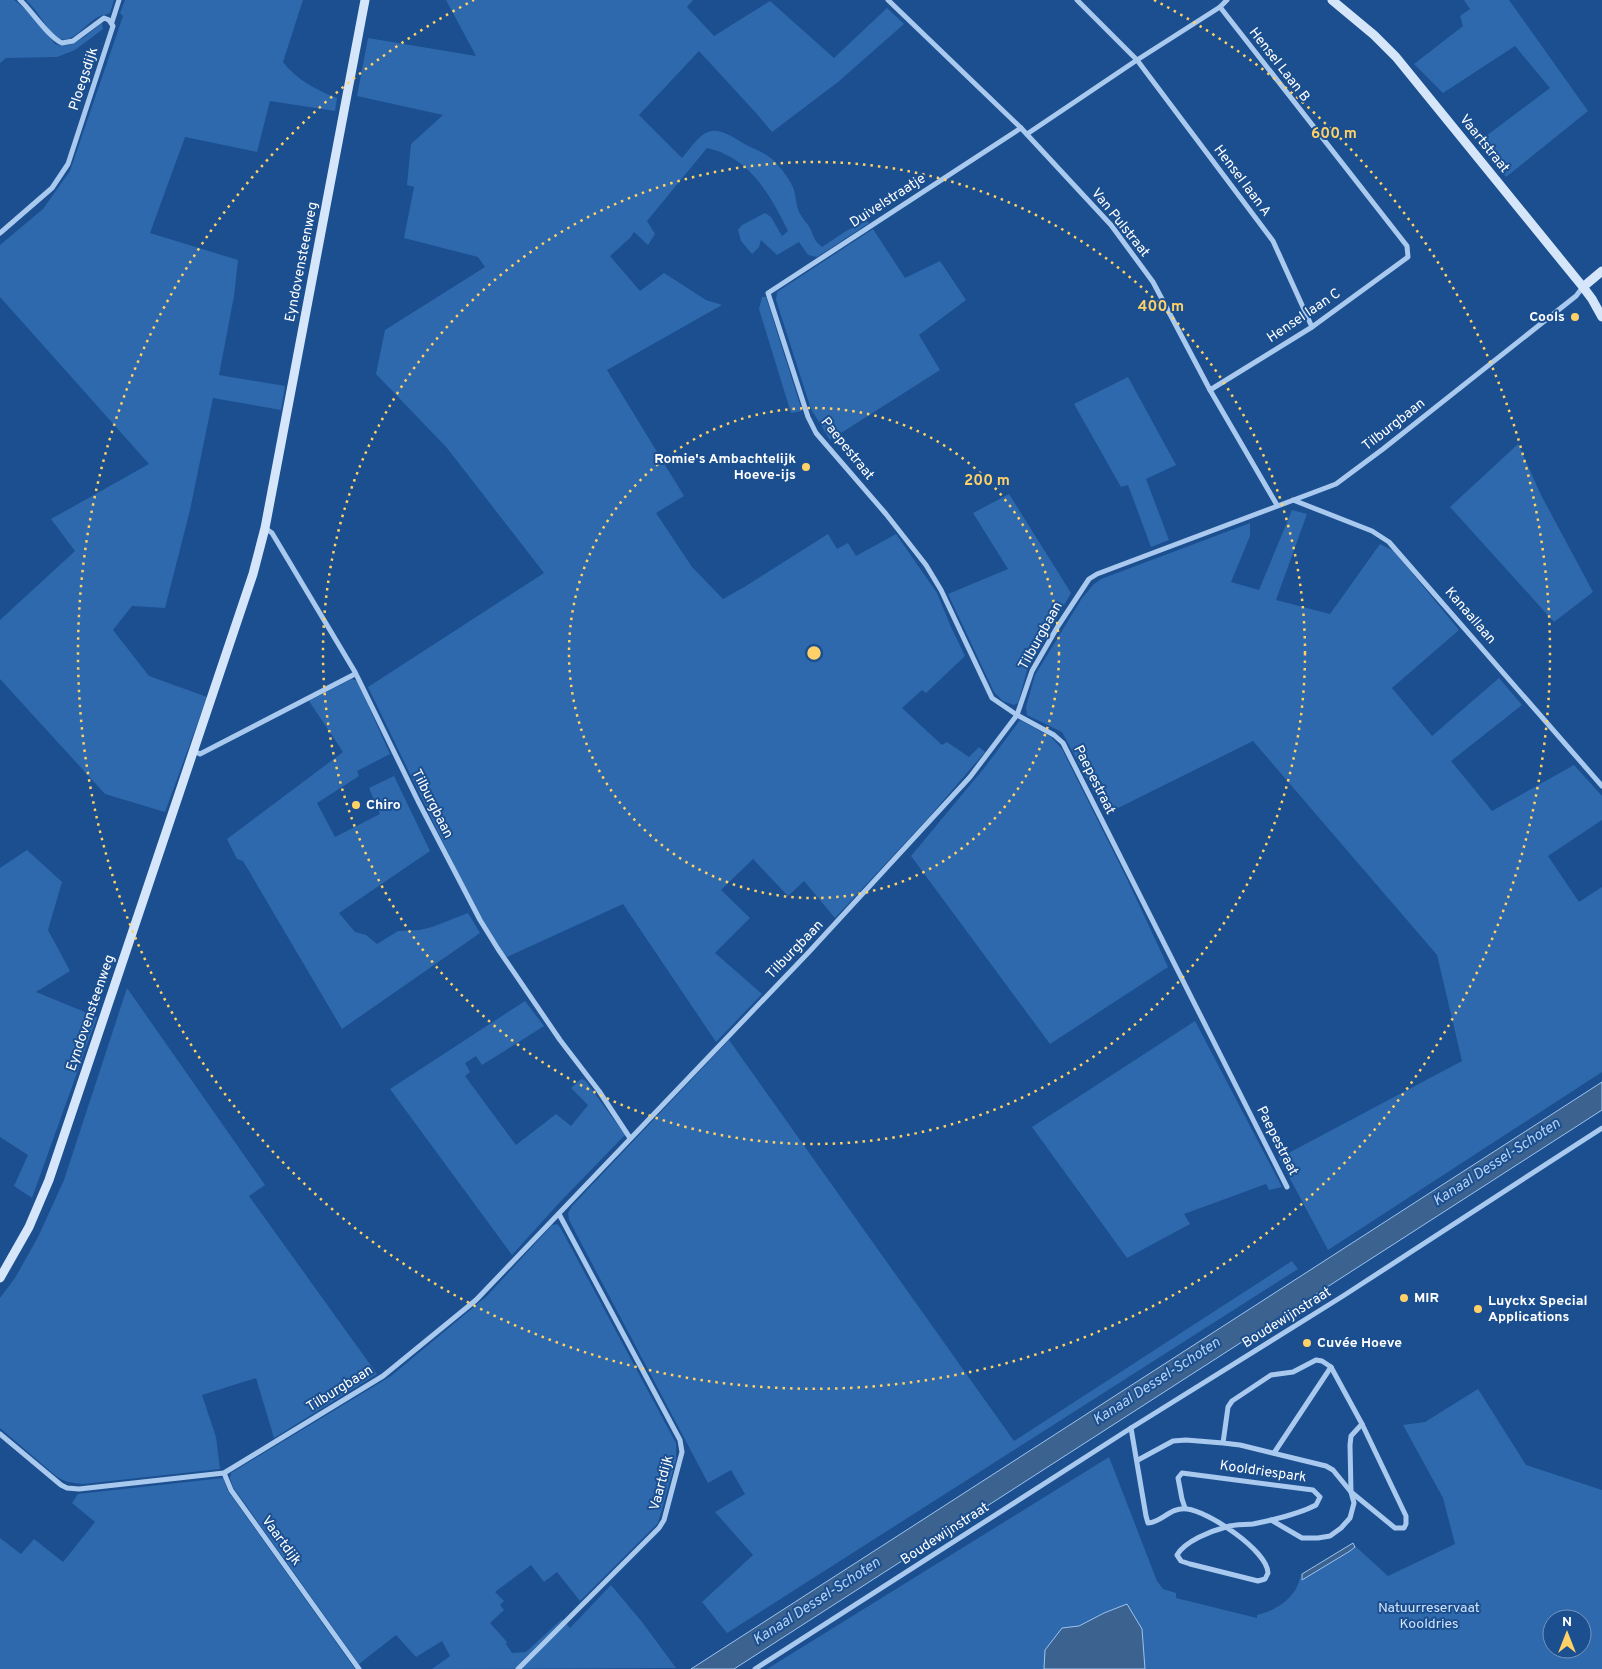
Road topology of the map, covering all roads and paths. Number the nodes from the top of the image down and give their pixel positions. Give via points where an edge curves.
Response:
1 (20, 0) edge
2 (119, 0) edge
3 (365, 0) edge
4 (888, 0) edge
5 (1077, 0) edge
6 (1228, 0) edge
7 (1332, 0) edge
8 (1220, 7) junction
9 (112, 22) junction
10 (1137, 60) junction
11 (1021, 128) junction
12 (1027, 134) junction
13 (0, 233) edge
14 (1408, 257) joint
15 (1602, 271) edge
16 (1582, 287) junction
17 (768, 293) joint
18 (1602, 317) edge
19 (1312, 327) junction
20 (1210, 390) junction
21 (1292, 500) junction
22 (1277, 505) junction
23 (266, 528) junction
24 (355, 674) junction
25 (1017, 715) junction
26 (194, 751) junction
27 (1602, 786) edge
28 (1602, 1128) edge
29 (630, 1138) junction
30 (1287, 1187) dead end
31 (559, 1214) junction
32 (0, 1278) edge
33 (1331, 1367) junction
34 (1362, 1424) junction
35 (1131, 1428) junction
36 (0, 1434) edge
37 (1223, 1443) junction
38 (1274, 1453) junction
39 (1138, 1460) junction
40 (224, 1473) junction
41 (1352, 1492) junction
42 (1185, 1508) junction
43 (1271, 1520) junction
44 (1228, 1526) junction
45 (359, 1669) edge
46 (518, 1669) edge
47 (755, 1669) edge

1 - 9 street, Ploegsdijk via 62,44 73,41 104,18
2 - 9 street
3 - 23 street, Eyndovensteenweg
4 - 11 street, Van Pulstraat
5 - 10 street, Hensel laan A
6 - 8 street
7 - 16 street, Vaartstraat via 1396,57
8 - 10 street
8 - 14 street, Hensel Laan B via 1406,246
9 - 13 street, Ploegsdijk via 68,164 52,188
10 - 12 street
10 - 19 street, Hensel laan A via 1273,241
11 - 12 street, Van Pulstraat
11 - 17 street, Duivelstraatje
12 - 20 street, Van Pulstraat via 1111,225 1153,282
14 - 19 street, Hensel laan C
15 - 16 street
16 - 18 street, Vaartstraat
16 - 21 street, Tilburgbaan via 1576,296 1336,484
17 - 25 street, Paepestraat via 816,434 926,564 987,691
19 - 20 street, Hensel laan C
20 - 22 street, Van Pulstraat
21 - 22 street, Tilburgbaan
21 - 27 street, Kanaallaan via 1372,531 1389,542
22 - 25 street, Tilburgbaan via 1089,579 1032,671
23 - 24 street via 272,533
23 - 26 street, Eyndovensteenweg
24 - 26 street via 200,754
24 - 29 street, Tilburgbaan via 480,920
25 - 29 street, Tilburgbaan via 970,777 917,836
25 - 30 street, Paepestraat via 1063,743
26 - 32 street, Eyndovensteenweg via 50,1180 29,1227
28 - 35 street, Boudewijnstraat via 1343,1296
29 - 31 street, Tilburgbaan
31 - 40 street, Tilburgbaan via 476,1300 383,1376
31 - 46 street, Vaartdijk via 680,1440 682,1452 659,1528
33 - 34 street, Kooldriespark
33 - 37 street, Kooldriespark via 1322,1360 1316,1360 1293,1372 1271,1375 1232,1401
33 - 38 street, Kooldriespark
34 - 41 street via 1352,1436 1350,1445
34 - 41 street, Kooldriespark via 1406,1516 1404,1528 1395,1528
35 - 39 street
35 - 47 street, Boudewijnstraat
36 - 40 street, Tilburgbaan via 67,1488
37 - 38 street, Kooldriespark
37 - 39 street, Kooldriespark via 1173,1441
38 - 41 street, Kooldriespark via 1326,1466
39 - 42 street via 1148,1523 1156,1523 1168,1512
40 - 45 street, Vaartdijk via 231,1490
41 - 43 street via 1354,1503 1350,1518 1330,1536 1302,1538
42 - 43 street, Kooldriespark via 1178,1485 1182,1473 1313,1490 1320,1497 1310,1508
42 - 44 street, Kooldriespark via 1205,1513
43 - 44 street, Kooldriespark
44 - 44 street, Kooldriespark via 1266,1563 1268,1574 1265,1580 1229,1575 1181,1561 1177,1555 1182,1547

